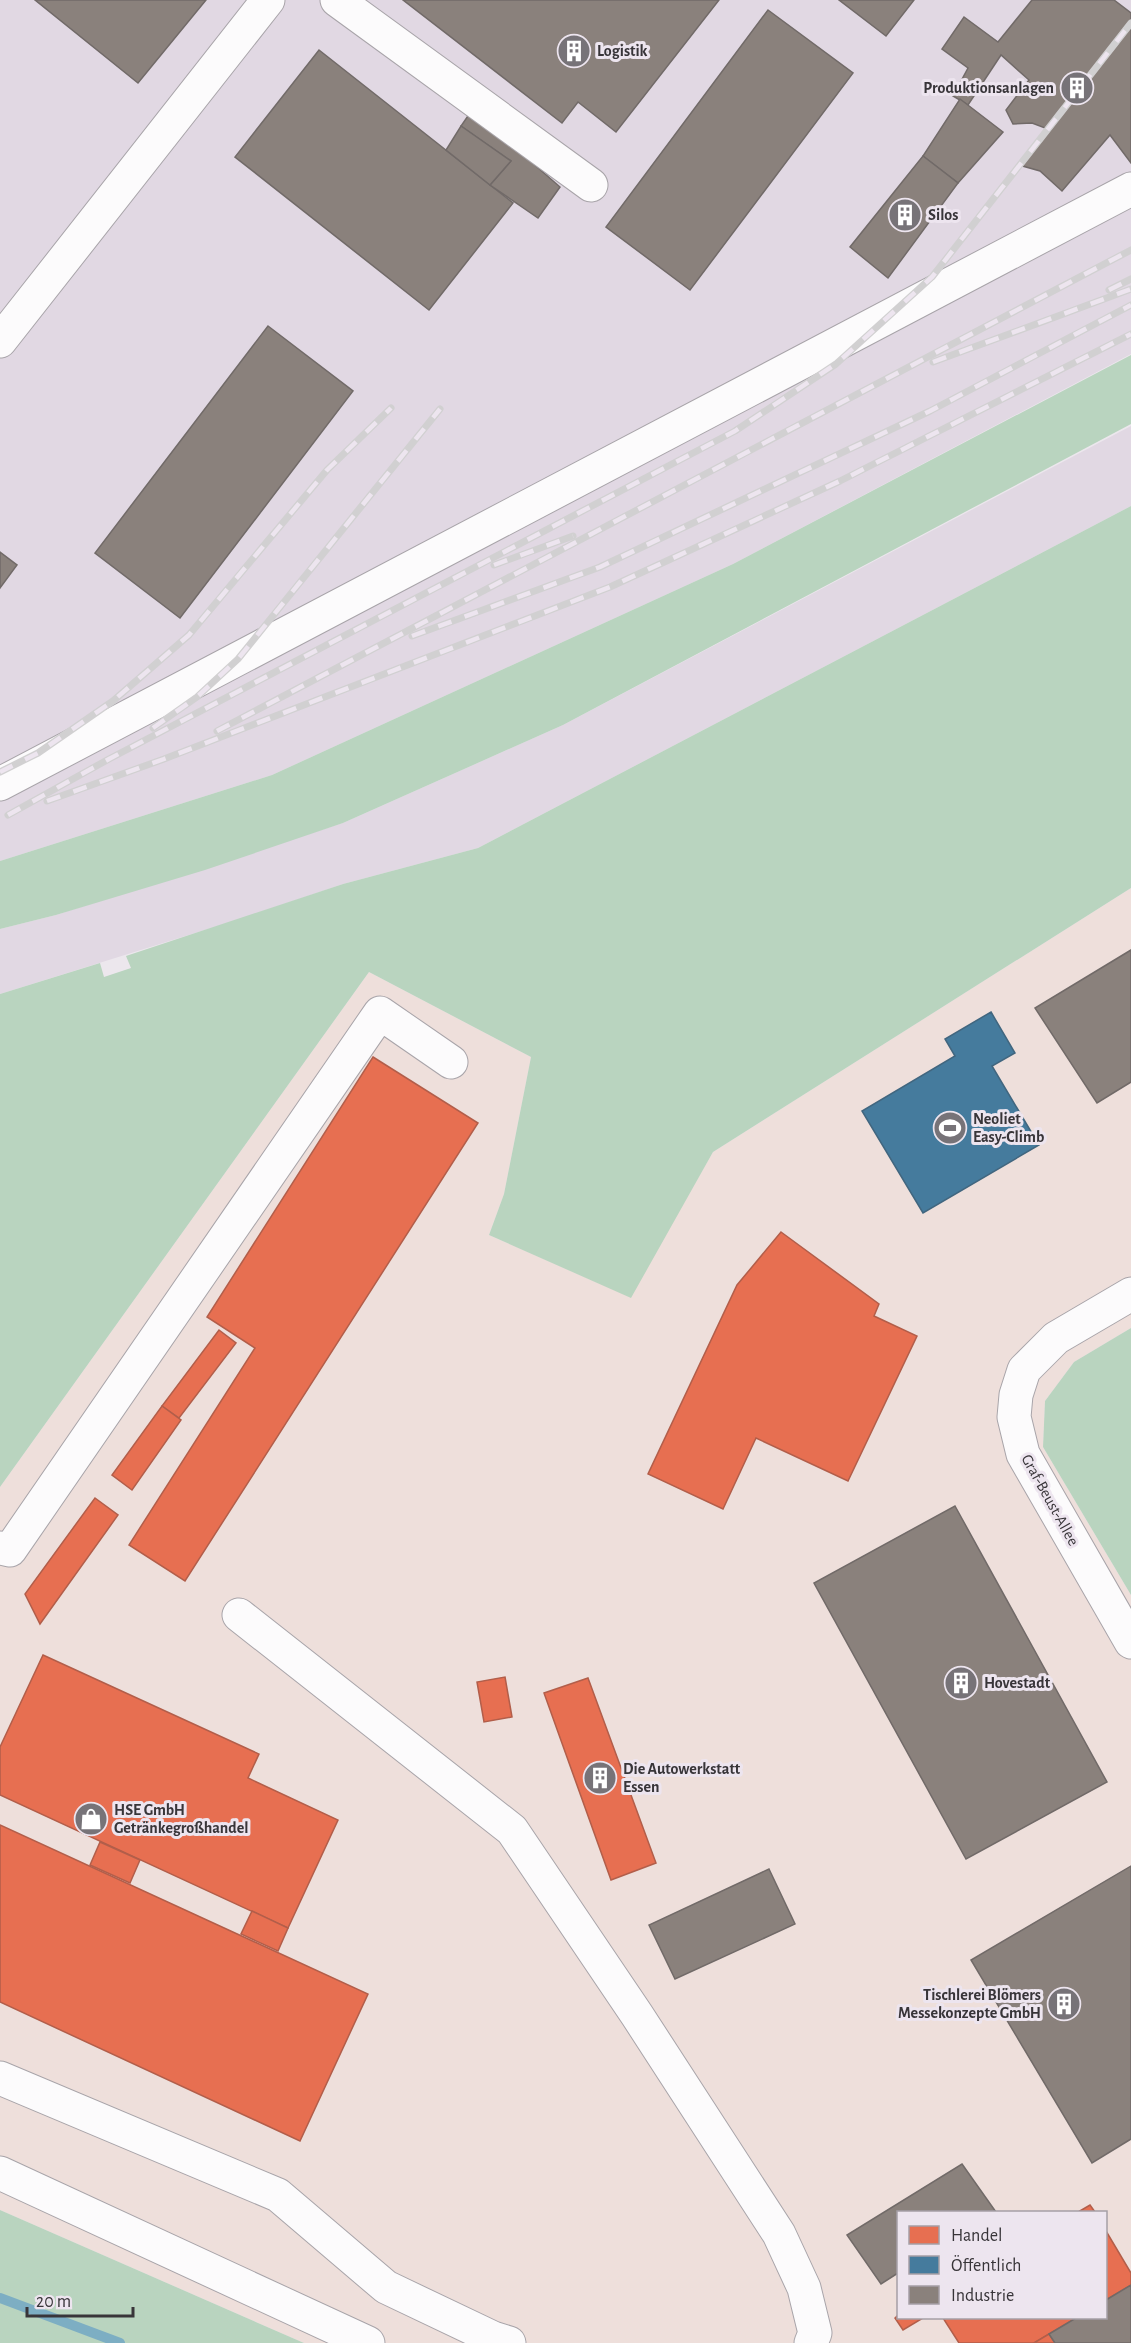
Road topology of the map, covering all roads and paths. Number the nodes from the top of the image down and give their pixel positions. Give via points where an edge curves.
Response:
1 (268, 0) edge
2 (337, 0) edge
3 (591, 185) dead end
4 (1131, 189) edge
5 (0, 341) edge
6 (0, 784) edge
7 (451, 1062) dead end
8 (1131, 1294) edge
9 (0, 1548) edge
10 (239, 1615) dead end
11 (1131, 1642) edge
12 (0, 2078) edge
13 (0, 2173) edge
14 (368, 2343) edge
15 (509, 2343) edge
16 (811, 2343) edge

1 - 5 street
2 - 3 street
4 - 6 street
7 - 9 street via 380,1013 10,1550
8 - 11 street, Graf-Beust-Allee via 1056,1338 1024,1370 1014,1417 1023,1454
10 - 16 street via 512,1830 779,2234 804,2288 815,2333
12 - 15 street via 278,2195 386,2287
13 - 14 street

